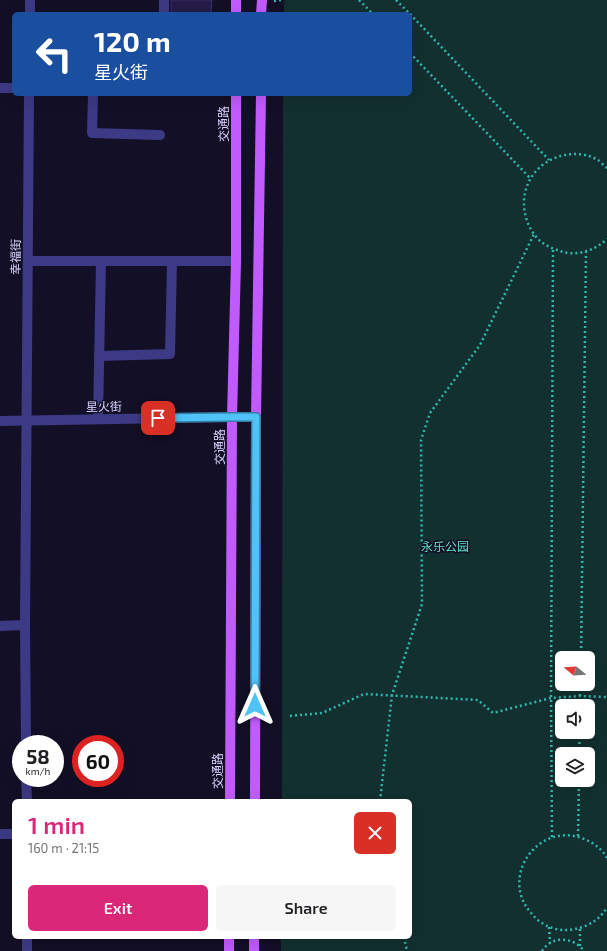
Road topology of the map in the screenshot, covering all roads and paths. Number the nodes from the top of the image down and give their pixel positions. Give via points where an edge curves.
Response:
1 (30, 0) edge
2 (164, 0) edge
3 (236, 0) edge
4 (262, 0) edge
5 (359, 0) edge
6 (396, 0) edge
7 (30, 12) edge
8 (164, 12) edge
9 (236, 12) edge
10 (261, 12) edge
11 (371, 12) edge
12 (408, 12) edge
13 (412, 16) edge
14 (412, 55) edge
15 (0, 88) edge
16 (12, 88) edge
17 (29, 96) edge
18 (93, 96) edge
19 (236, 96) edge
20 (261, 96) edge
21 (160, 135) dead end
22 (549, 160) junction
23 (607, 168) edge
24 (531, 178) junction
25 (534, 234) junction
26 (607, 239) edge
27 (553, 249) junction
28 (586, 252) junction
29 (28, 261) junction
30 (101, 261) junction
31 (172, 261) junction
32 (236, 261) junction
33 (99, 356) junction
34 (232, 417) junction
35 (256, 417) junction
36 (98, 419) junction
37 (26, 420) junction
38 (0, 421) edge
39 (25, 625) junction
40 (0, 626) edge
41 (581, 651) edge
42 (580, 691) edge
43 (392, 695) junction
44 (580, 696) junction
45 (607, 697) edge
46 (551, 698) junction
47 (290, 716) dead end
48 (26, 735) edge
49 (26, 787) edge
50 (579, 787) edge
51 (27, 799) edge
52 (230, 799) edge
53 (255, 799) edge
54 (380, 799) edge
55 (0, 834) edge
56 (12, 834) edge
57 (578, 836) junction
58 (552, 838) junction
59 (607, 858) edge
60 (607, 907) edge
61 (550, 927) junction
62 (580, 928) junction
63 (27, 939) edge
64 (229, 939) edge
65 (254, 939) edge
66 (404, 939) edge
67 (550, 943) junction
68 (580, 946) junction
69 (27, 951) edge
70 (229, 951) edge
71 (254, 951) edge
72 (407, 951) edge
73 (542, 951) edge
74 (584, 951) edge

1 - 7 street
2 - 8 street
3 - 9 main road
4 - 10 main road
5 - 11 path
6 - 12 path
13 - 22 path
14 - 24 path
15 - 16 street
17 - 29 street, 幸福街
18 - 21 street via 92,133
19 - 32 main road, 交通路
20 - 35 main road
22 - 23 path via 564,155 581,154 597,160
22 - 24 path
24 - 25 path via 524,193 524,210
25 - 27 path
25 - 43 path via 480,345 430,413 421,440 422,604
26 - 28 path
27 - 28 path via 569,253
27 - 46 path
28 - 41 path
29 - 30 street
29 - 37 street, 幸福街
30 - 31 street
30 - 33 street
31 - 32 street
31 - 33 street via 170,354
32 - 34 main road, 交通路
33 - 36 street
34 - 35 street, 星火街
34 - 36 street, 星火街
34 - 52 main road, 交通路
35 - 53 main road
36 - 37 street, 星火街
37 - 38 street, 星火街
37 - 39 street, 幸福街
39 - 40 street
39 - 48 street, 幸福街
42 - 44 path
43 - 46 path via 478,700 493,713
43 - 47 path via 364,694 322,713
43 - 54 path
44 - 45 path
44 - 46 path
46 - 58 path
49 - 51 street
50 - 57 path
55 - 56 street
57 - 58 path
57 - 59 path via 592,842
58 - 61 path via 539,844 528,854 519,882 521,896 527,909 537,920
60 - 62 path via 594,922
61 - 62 path via 565,930
61 - 67 path
62 - 68 path
63 - 69 street
64 - 70 main road
65 - 71 main road
66 - 72 path
67 - 68 path via 566,940
67 - 73 path
68 - 74 path

